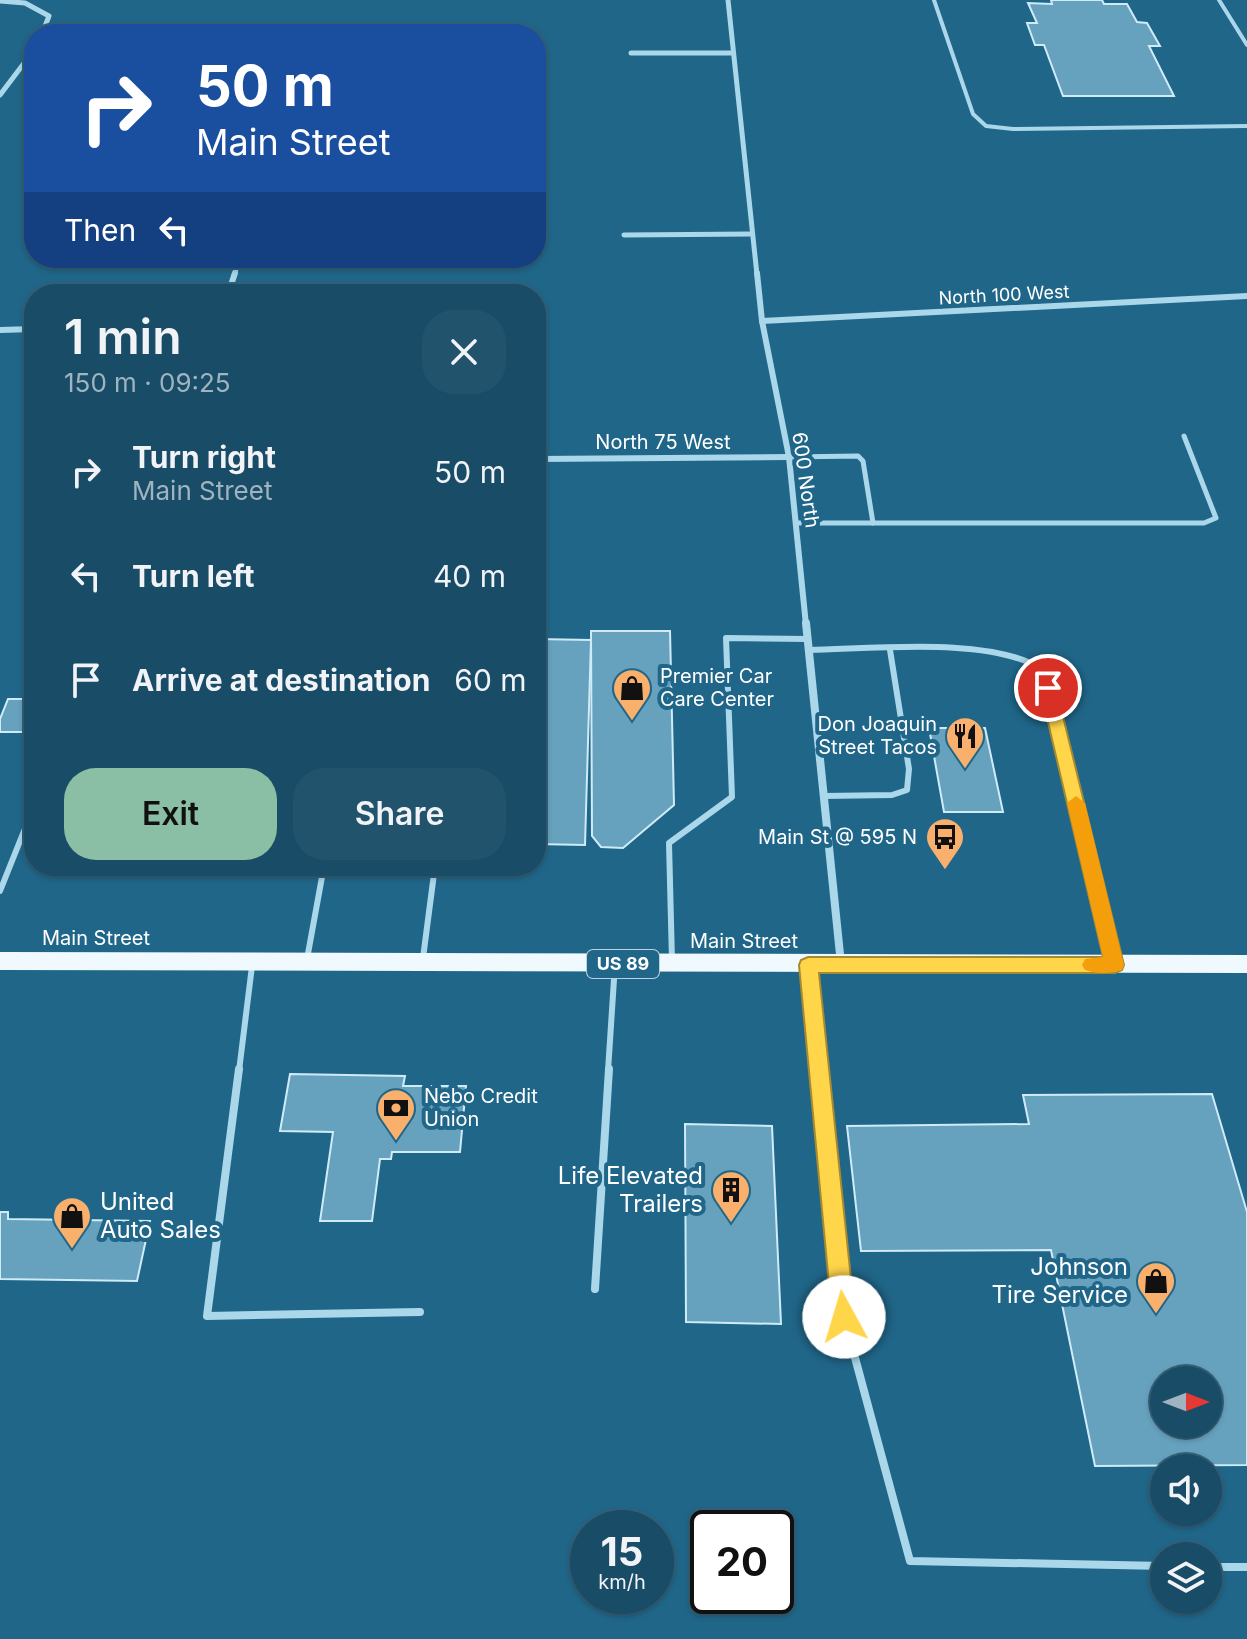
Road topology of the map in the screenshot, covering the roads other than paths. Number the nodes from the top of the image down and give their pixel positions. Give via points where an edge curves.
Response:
1 (728, 0) edge
2 (934, 0) edge
3 (1219, 0) edge
4 (0, 1) edge
5 (46, 24) edge
6 (1247, 45) edge
7 (631, 53) dead end
8 (733, 53) junction
9 (24, 63) edge
10 (0, 95) edge
11 (1247, 126) edge
12 (752, 234) junction
13 (624, 235) dead end
14 (1247, 296) edge
15 (762, 321) junction
16 (24, 329) edge
17 (0, 330) edge
18 (1184, 436) dead end
19 (789, 457) junction
20 (546, 459) edge
21 (796, 523) junction
22 (873, 523) junction
23 (808, 639) junction
24 (809, 650) junction
25 (890, 650) junction
26 (824, 796) junction
27 (24, 831) edge
28 (322, 876) edge
29 (434, 876) edge
30 (0, 891) edge
31 (0, 961) edge
32 (253, 962) junction
33 (306, 963) junction
34 (422, 963) junction
35 (615, 964) junction
36 (1247, 964) edge
37 (672, 965) junction
38 (808, 965) junction
39 (841, 965) junction
40 (1115, 965) junction
41 (595, 1289) dead end
42 (420, 1312) dead end
43 (1150, 1566) edge
44 (1222, 1567) edge
45 (1247, 1567) edge

1 - 8 street, 600 North
2 - 11 lane via 973,114 986,126
3 - 6 lane
4 - 5 street via 25,3 49,16
7 - 8 street
8 - 12 street, 600 North
9 - 10 street
12 - 13 street
12 - 15 street, 600 North
14 - 15 street, North 100 West
15 - 19 street, 600 North
16 - 17 street
18 - 22 lane via 1216,518 1204,523
19 - 20 street, North 75 West
19 - 21 street, 600 North
19 - 22 lane via 858,456
21 - 22 lane
21 - 23 street, 600 North
23 - 24 street, 600 North
23 - 37 lane via 726,638 732,797 669,843
24 - 25 lane
24 - 26 street, 600 North
25 - 26 lane via 909,769 907,790
25 - 40 lane via 975,648 1023,657 1042,669
26 - 39 street, 600 North
27 - 30 lane
28 - 33 lane
29 - 34 lane
31 - 32 main road, Main Street / US 89
32 - 33 main road, Main Street / US 89
32 - 42 lane via 207,1316
33 - 34 main road, Main Street / US 89
34 - 35 main road, Main Street / US 89
35 - 37 main road, Main Street / US 89
35 - 41 lane
36 - 40 main road, Main Street / US 89
37 - 38 main road, Main Street / US 89
38 - 39 main road, Main Street / US 89
38 - 43 lane via 844,1317 910,1561
39 - 40 main road, Main Street / US 89
44 - 45 lane

